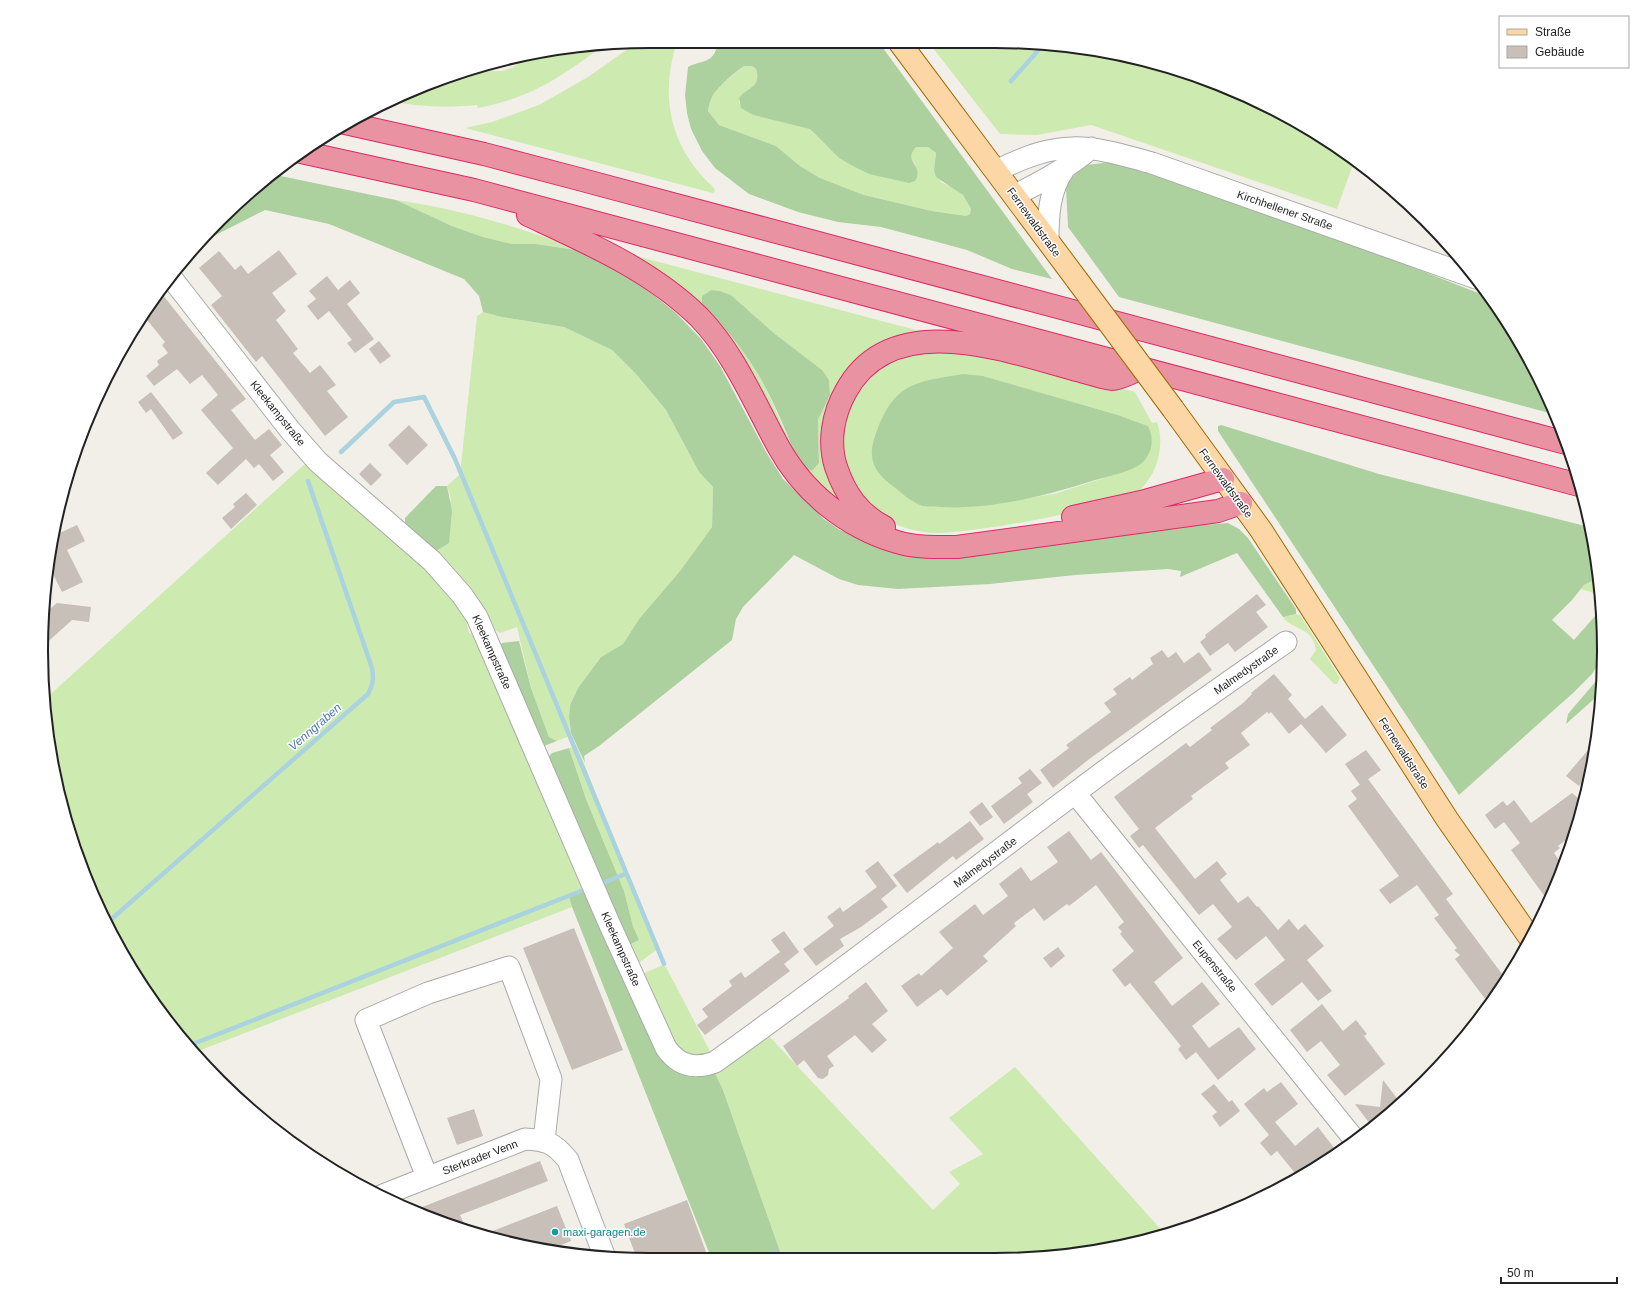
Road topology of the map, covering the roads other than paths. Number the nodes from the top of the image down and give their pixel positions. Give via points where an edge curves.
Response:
1 (904, 48) edge
2 (356, 125) edge
3 (1091, 148) junction
4 (310, 154) edge
5 (1064, 169) junction
6 (996, 171) junction
7 (474, 190) junction
8 (1014, 196) junction
9 (1048, 241) junction
10 (1464, 274) edge
11 (175, 282) edge
12 (1140, 369) junction
13 (1559, 441) edge
14 (1223, 479) junction
15 (1573, 483) edge
16 (1241, 502) junction
17 (1286, 642) dead end
18 (1075, 793) junction
19 (1526, 933) edge
20 (678, 1061) joint
21 (1351, 1135) edge
22 (544, 1140) junction
23 (428, 1177) junction
24 (388, 1193) edge
25 (602, 1251) edge

1 - 6 main road, Fernewaldstraße
2 - 13 highway via 568,176
3 - 5 street
3 - 6 street, Kirchhellener Straße via 1065,147 1043,151
3 - 10 street, Kirchhellener Straße via 1112,151 1152,163
4 - 7 highway
5 - 8 street
5 - 9 street via 1052,192
6 - 8 main road, Fernewaldstraße
7 - 12 highway
7 - 16 highway via 602,250 660,284 684,303 709,329 730,358 778,446 801,480 839,514 874,534 923,547 957,547 1218,511
8 - 9 main road, Fernewaldstraße
9 - 14 main road, Fernewaldstraße, bridge
11 - 20 street, Kleekampstraße via 318,462 432,561 462,595 477,617 656,1027 666,1048
12 - 14 highway via 1113,379 973,344 934,342 901,346 874,359 851,382 835,420 832,442 835,462 849,496 868,517 894,531 928,538 952,538 1013,529 1141,502
12 - 15 highway
14 - 16 main road, Fernewaldstraße
16 - 19 main road, Fernewaldstraße via 1447,819
17 - 18 street, Malmedystraße via 1179,716
18 - 20 street, Malmedystraße via 839,972 715,1062 694,1066
18 - 21 street, Eupenstraße
22 - 23 street, Sterkrader Venn via 525,1139
22 - 23 street via 551,1079 509,967 428,993 366,1020
22 - 25 street via 558,1147 568,1160
23 - 24 street, Sterkrader Venn

